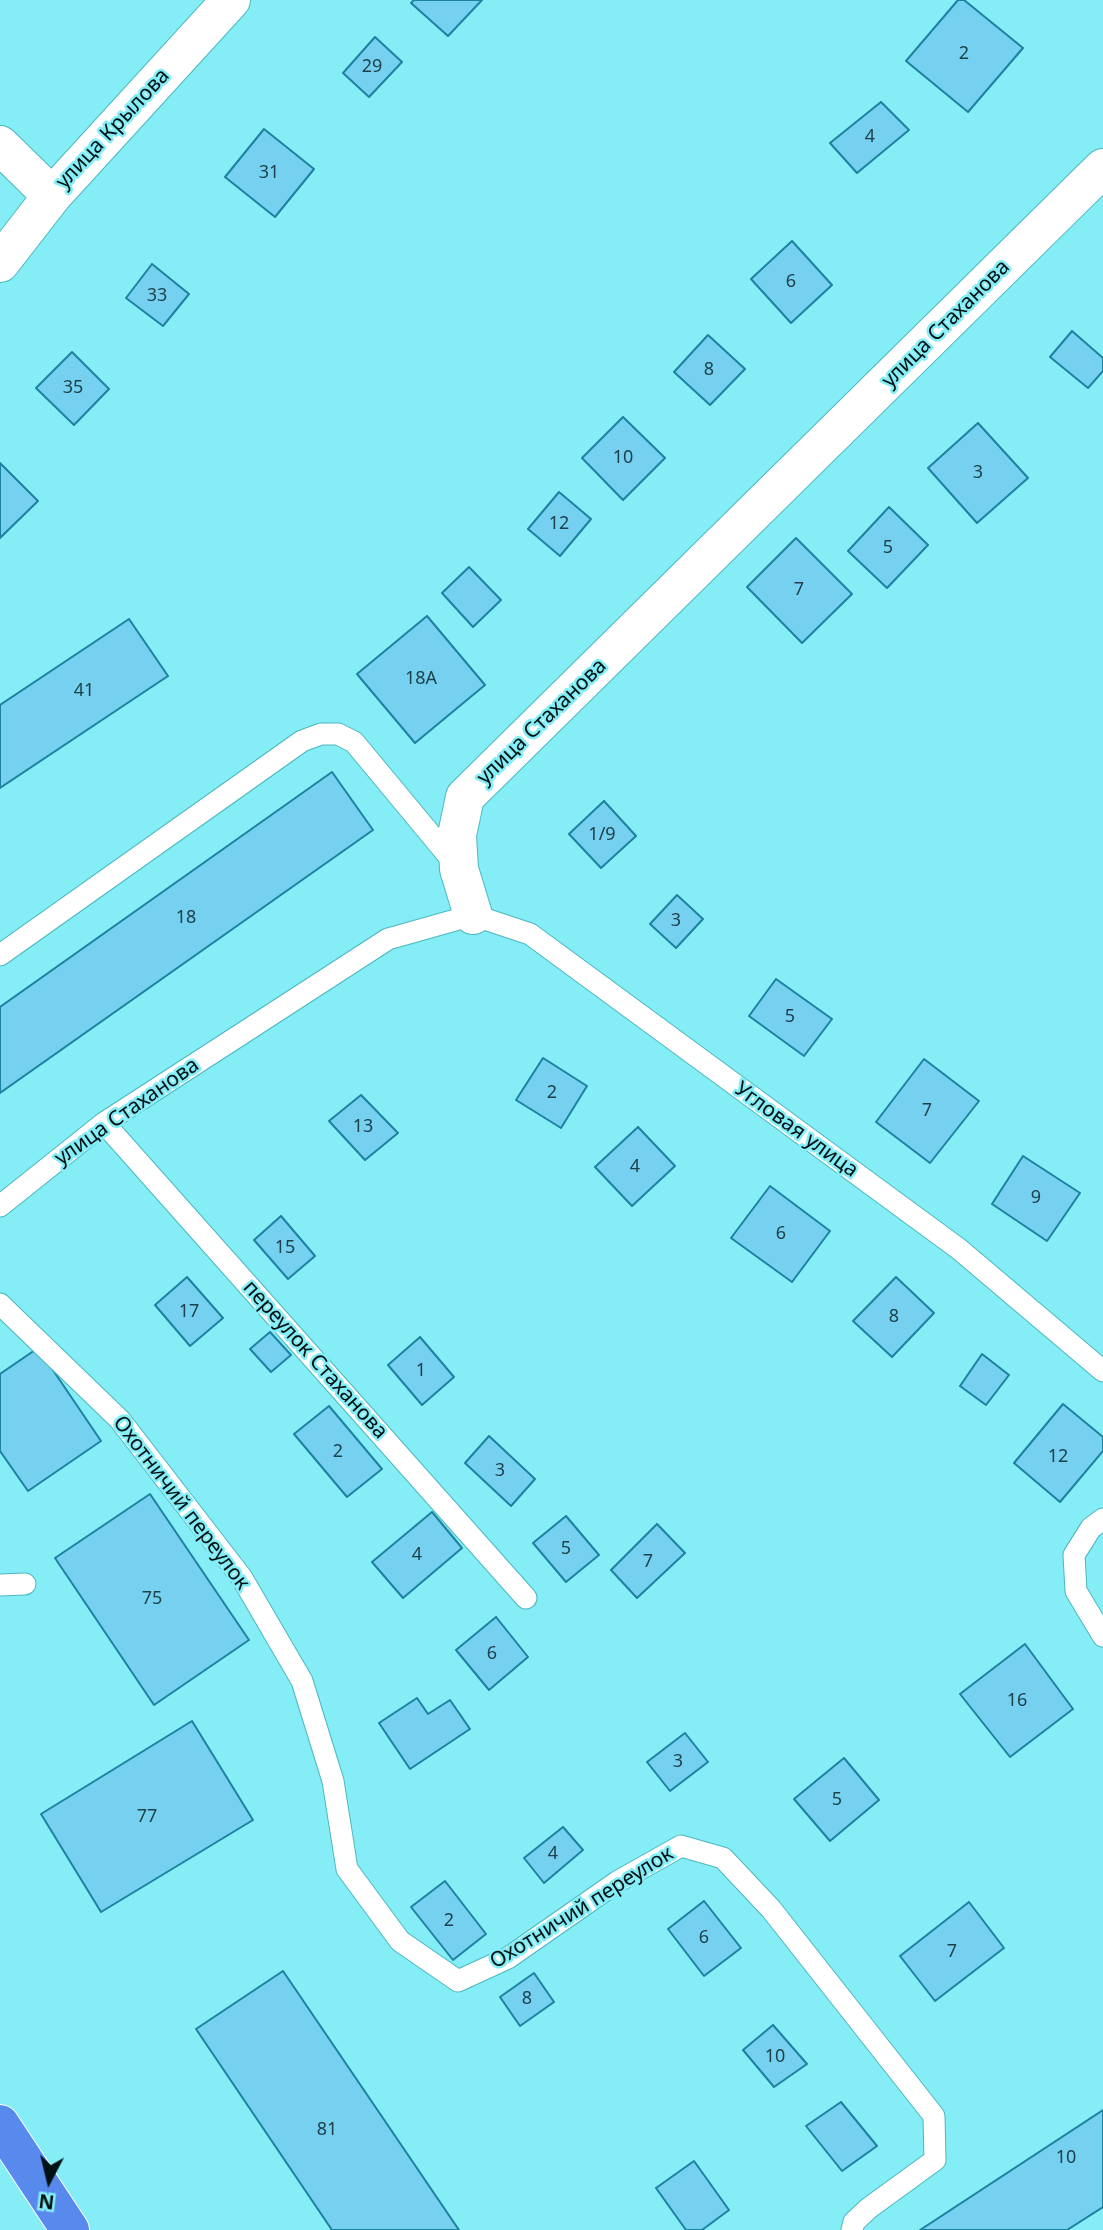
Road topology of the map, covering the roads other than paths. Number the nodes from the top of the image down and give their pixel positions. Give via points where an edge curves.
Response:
1 (231, 0) edge
2 (0, 145) edge
3 (1103, 169) edge
4 (52, 195) junction
5 (0, 263) edge
6 (459, 869) junction
7 (473, 915) junction
8 (0, 956) edge
9 (104, 1123) junction
10 (0, 1206) edge
11 (0, 1304) edge
12 (1103, 1371) edge
13 (1103, 1519) edge
14 (25, 1584) dead end
15 (0, 1586) edge
16 (526, 1598) dead end
17 (1103, 1636) edge
18 (0, 2124) edge
19 (70, 2230) edge
20 (852, 2230) edge

1 - 4 street, улица Крылова
2 - 4 street
3 - 6 street, улица Стаханова via 465,797 457,835
4 - 5 street, улица Крылова
6 - 7 street, улица Стаханова
6 - 8 lane via 354,742 338,734 321,734 302,741
7 - 9 lane, улица Стаханова via 387,939
7 - 12 lane, Угловая улица via 530,934 959,1249
9 - 10 lane, улица Стаханова
9 - 16 lane, переулок Стаханова
11 - 20 lane, Охотничий переулок via 120,1420 242,1578 302,1681 333,1781 347,1869 400,1941 458,1982 508,1958 617,1882 681,1846 723,1858 771,1909 934,2116 935,2161 869,2207 853,2222
13 - 17 lane via 1091,1528 1074,1555 1076,1591
14 - 15 lane
18 - 19 highway

